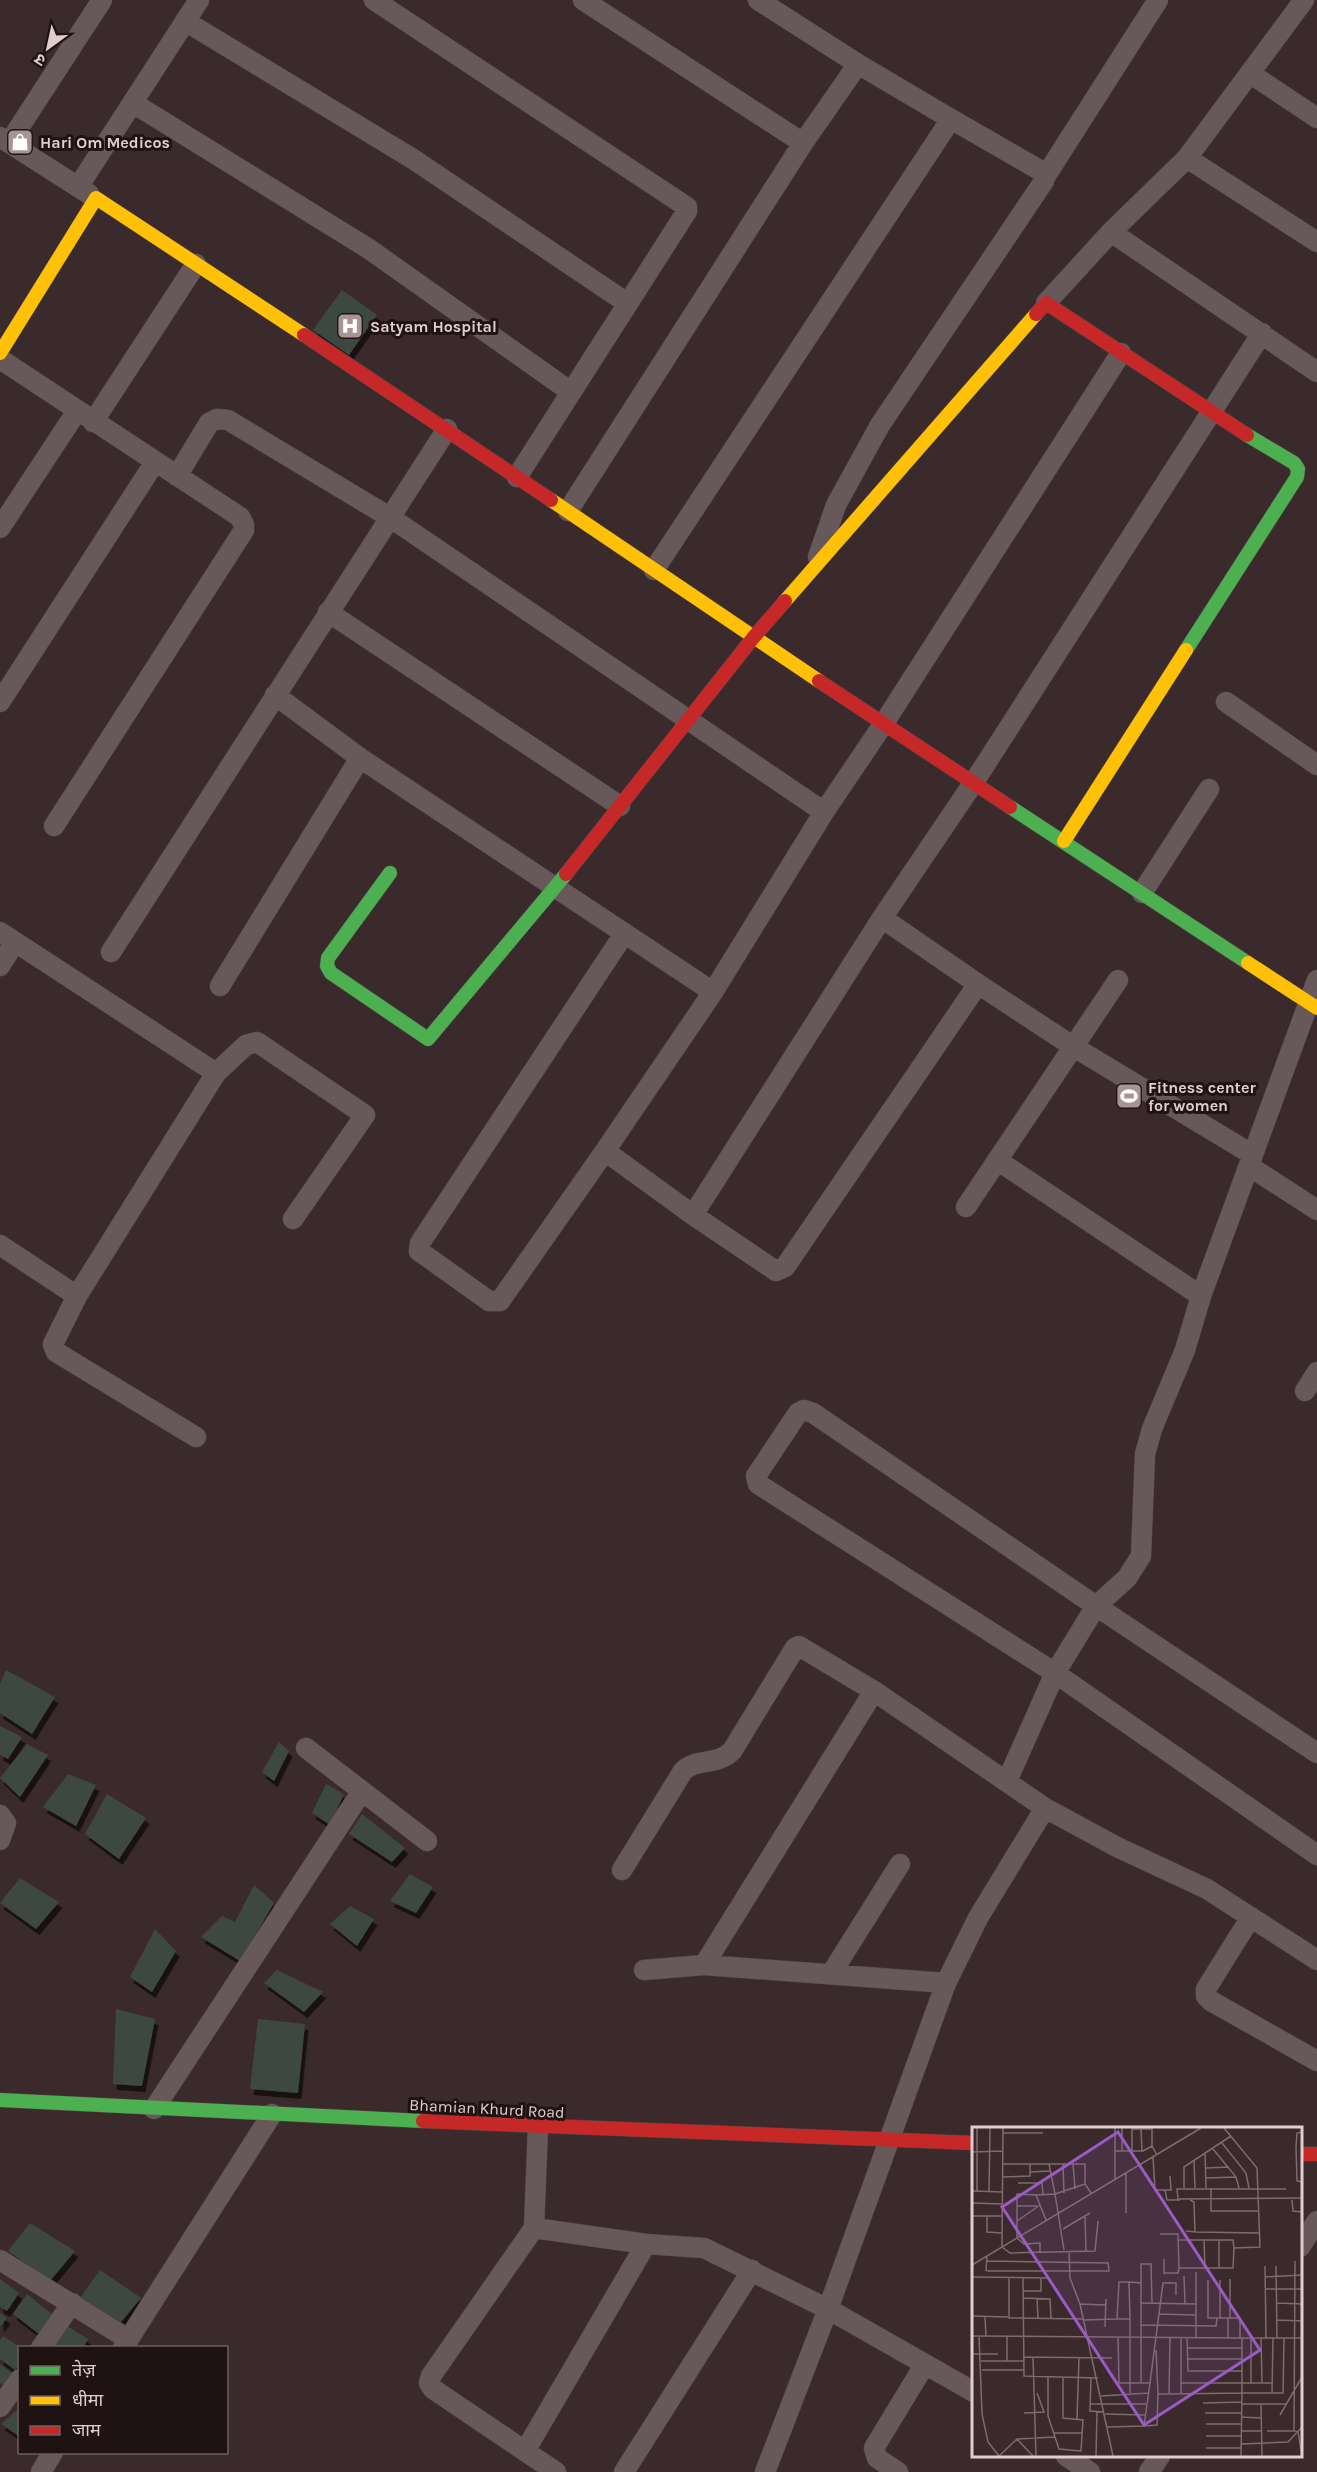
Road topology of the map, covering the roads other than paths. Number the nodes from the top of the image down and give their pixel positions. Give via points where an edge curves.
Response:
1 (102, 0) edge
2 (199, 0) edge
3 (374, 0) edge
4 (583, 0) edge
5 (758, 0) edge
6 (1158, 0) edge
7 (1304, 0) edge
8 (185, 21) junction
9 (858, 64) junction
10 (1251, 74) junction
11 (133, 103) junction
12 (1317, 118) edge
13 (951, 119) junction
14 (5, 140) edge
15 (803, 143) junction
16 (1187, 158) junction
17 (1045, 177) junction
18 (78, 187) junction
19 (96, 198) junction
20 (1111, 232) junction
21 (1317, 243) edge
22 (196, 264) junction
23 (627, 303) junction
24 (1046, 303) junction
25 (1262, 333) junction
26 (0, 353) edge
27 (1121, 353) junction
28 (0, 359) edge
29 (1317, 372) edge
30 (571, 392) junction
31 (1212, 414) junction
32 (85, 416) junction
33 (447, 429) junction
34 (155, 462) junction
35 (177, 476) junction
36 (517, 477) junction
37 (568, 511) junction
38 (391, 518) junction
39 (0, 528) edge
40 (814, 569) junction
41 (654, 570) junction
42 (328, 612) junction
43 (753, 638) junction
44 (275, 695) junction
45 (0, 702) edge
46 (1226, 702) dead end
47 (688, 720) junction
48 (884, 723) junction
49 (360, 758) junction
50 (1317, 765) edge
51 (974, 782) junction
52 (1209, 789) dead end
53 (621, 806) junction
54 (824, 812) junction
55 (54, 826) dead end
56 (1064, 841) junction
57 (390, 873) dead end
58 (555, 888) junction
59 (1142, 893) junction
60 (882, 918) junction
61 (624, 934) junction
62 (8, 937) edge
63 (111, 952) dead end
64 (0, 966) edge
65 (1118, 980) dead end
66 (1317, 980) edge
67 (978, 984) junction
68 (220, 986) dead end
69 (713, 992) junction
70 (1313, 1005) edge
71 (1074, 1047) junction
72 (216, 1073) junction
73 (605, 1151) junction
74 (997, 1160) junction
75 (1251, 1161) junction
76 (966, 1207) dead end
77 (1317, 1210) edge
78 (693, 1215) junction
79 (292, 1219) dead end
80 (0, 1245) edge
81 (77, 1296) junction
82 (1201, 1296) junction
83 (1317, 1372) edge
84 (1305, 1391) dead end
85 (196, 1437) dead end
86 (1096, 1606) junction
87 (1055, 1673) junction
88 (874, 1691) junction
89 (306, 1748) dead end
90 (1317, 1753) edge
91 (1007, 1780) junction
92 (362, 1791) junction
93 (1045, 1808) junction
94 (0, 1815) edge
95 (0, 1840) edge
96 (427, 1840) dead end
97 (1317, 1855) edge
98 (900, 1864) dead end
99 (622, 1870) dead end
100 (1251, 1917) junction
101 (1317, 1960) edge
102 (704, 1965) junction
103 (644, 1970) dead end
104 (831, 1974) junction
105 (946, 1983) junction
106 (1317, 2061) edge
107 (0, 2100) edge
108 (154, 2109) junction
109 (272, 2114) junction
110 (538, 2127) junction
111 (890, 2139) junction
112 (972, 2143) edge
113 (1317, 2222) edge
114 (534, 2228) junction
115 (646, 2244) junction
116 (1302, 2244) edge
117 (0, 2260) edge
118 (752, 2270) junction
119 (72, 2303) junction
120 (828, 2309) junction
121 (126, 2343) edge
122 (42, 2346) edge
123 (925, 2364) junction
124 (18, 2382) edge
125 (972, 2391) edge
126 (0, 2407) edge
127 (525, 2451) junction
128 (52, 2454) edge
129 (1068, 2457) edge
130 (1159, 2457) edge
131 (41, 2472) edge
132 (556, 2472) edge
133 (624, 2472) edge
134 (765, 2472) edge
135 (898, 2472) edge
136 (1090, 2472) edge
137 (1149, 2472) edge

1 - 14 street
2 - 8 street
3 - 23 street via 685,204 687,211
4 - 15 street
5 - 9 street
6 - 17 street
7 - 10 street
8 - 11 street
8 - 23 street via 413,159
9 - 13 street
9 - 15 street
10 - 12 street
10 - 16 street
11 - 18 street
11 - 30 street via 369,249
13 - 17 street via 1043,172
13 - 41 street
14 - 18 street
15 - 37 street
16 - 20 street
16 - 21 street
17 - 40 street via 880,425 836,505
18 - 19 street
19 - 22 street
19 - 26 street
20 - 24 street
20 - 25 street
22 - 32 street
22 - 33 street
23 - 30 street
24 - 27 street
24 - 40 street
25 - 29 street
25 - 31 street
27 - 31 street
27 - 48 street
28 - 32 street
30 - 36 street
31 - 51 street
31 - 56 street via 1294,464 1297,477
32 - 34 street
32 - 39 street
33 - 36 street
33 - 38 street
34 - 35 street
34 - 45 street
35 - 38 street via 205,427 212,420 222,419 254,434
35 - 55 street via 240,518 244,530
36 - 37 street
37 - 41 street
38 - 42 street
38 - 47 street
40 - 43 street
41 - 43 street
42 - 44 street
42 - 53 street
43 - 47 street
43 - 48 street
44 - 49 street
44 - 63 street
46 - 50 street
47 - 53 street
47 - 54 street
48 - 51 street
48 - 54 street
49 - 58 street
49 - 68 street
51 - 56 street
51 - 60 street
52 - 59 street
53 - 58 street
54 - 69 street
56 - 59 street
57 - 58 street via 328,958 327,966 331,974 428,1039
58 - 61 street
59 - 70 street
60 - 67 street
60 - 78 street
61 - 69 street
61 - 73 street via 420,1243 419,1251 489,1302 498,1302
62 - 64 street
62 - 72 street
65 - 71 street
66 - 70 street
67 - 71 street
67 - 78 street via 783,1270 772,1269
69 - 73 street
70 - 75 street
71 - 74 street
71 - 75 street
72 - 79 street via 246,1045 257,1042 365,1115
72 - 81 street
73 - 78 street
74 - 76 street
74 - 82 street
75 - 77 street
75 - 82 street
80 - 81 street
81 - 85 street via 54,1342 56,1352
82 - 86 street via 1185,1350 1147,1445 1141,1556 1127,1578
83 - 84 street
86 - 87 street
86 - 87 street via 813,1413 798,1413 756,1476 758,1484
86 - 90 street
87 - 91 street
87 - 97 street
88 - 91 street
88 - 99 street via 804,1647 796,1647 732,1751 717,1761 686,1767
88 - 102 street
89 - 92 street
91 - 93 street
92 - 96 street
92 - 108 street
93 - 100 street via 1117,1847 1185,1877
93 - 105 street via 978,1918
94 - 95 street via 6,1823
98 - 104 street
100 - 101 street
100 - 106 street via 1206,1989 1206,1996
102 - 103 street
102 - 104 street
104 - 105 street
105 - 111 street
107 - 108 street, Bhamian Khurd Road
108 - 109 street, Bhamian Khurd Road
109 - 110 street, Bhamian Khurd Road
109 - 121 street
110 - 111 street, Bhamian Khurd Road
110 - 114 street
111 - 112 street, Bhamian Khurd Road
111 - 120 street
113 - 116 street
114 - 115 street
114 - 127 street via 429,2383
115 - 118 street via 704,2248
115 - 127 street
117 - 119 street
118 - 120 street
118 - 133 street
119 - 121 street
119 - 122 street
120 - 123 street
120 - 134 street
123 - 125 street
123 - 135 street via 874,2448 877,2458
124 - 126 street
127 - 132 street
128 - 131 street
129 - 136 street
130 - 137 street

